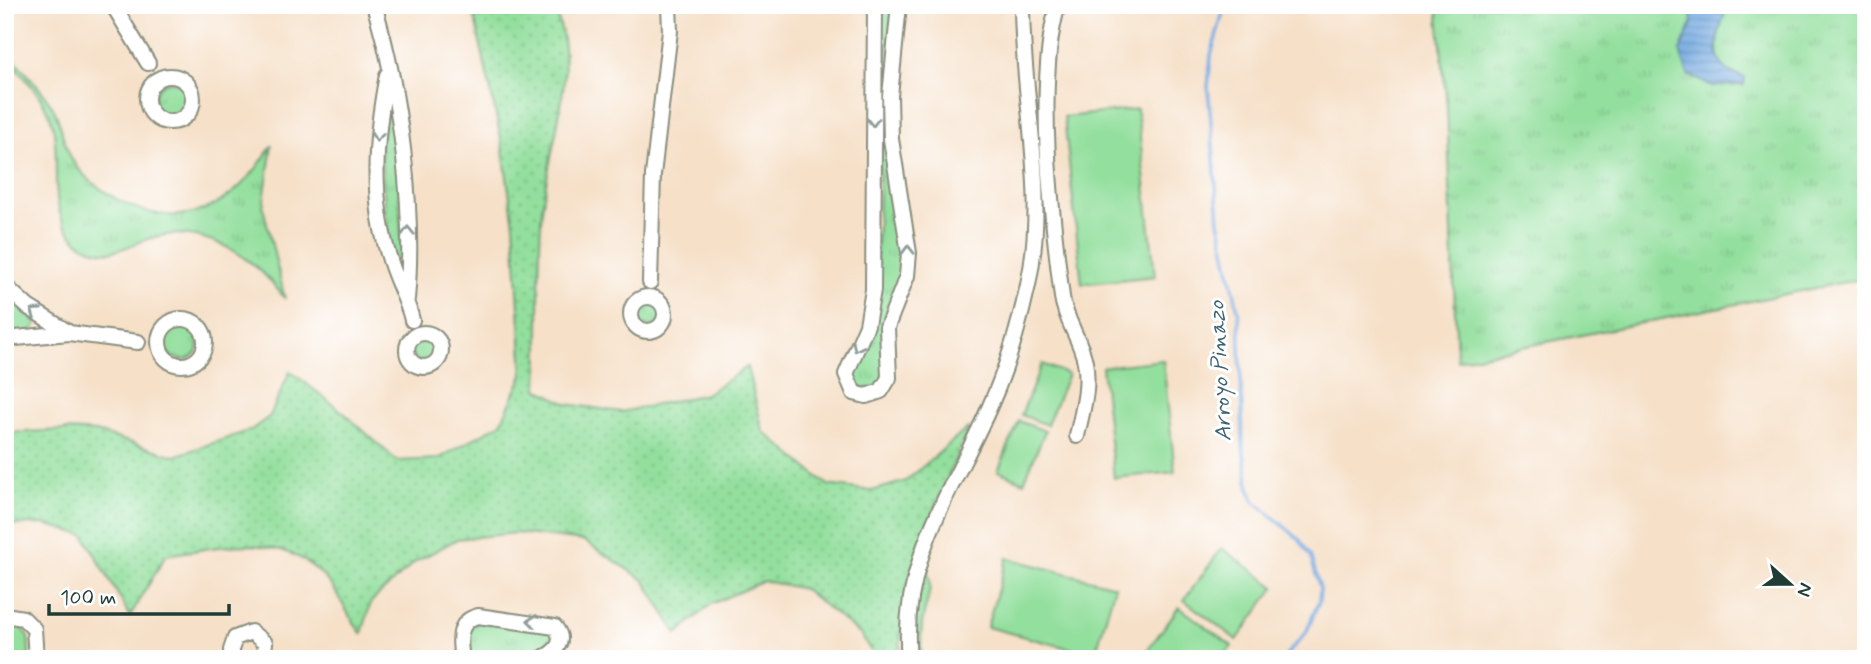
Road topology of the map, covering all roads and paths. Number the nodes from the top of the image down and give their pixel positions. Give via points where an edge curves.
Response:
1 (374, 5) edge
2 (670, 5) edge
3 (875, 5) edge
4 (899, 5) edge
5 (1022, 5) edge
6 (1058, 5) edge
7 (116, 6) edge
8 (148, 62) junction
9 (388, 70) junction
10 (171, 76) junction
11 (150, 89) junction
12 (873, 95) junction
13 (890, 96) junction
14 (650, 282) junction
15 (5, 286) edge
16 (407, 299) junction
17 (640, 299) junction
18 (659, 300) junction
19 (412, 320) junction
20 (162, 330) junction
21 (69, 332) junction
22 (427, 334) junction
23 (5, 339) edge
24 (410, 340) junction
25 (138, 342) junction
26 (162, 354) junction
27 (1077, 436) dead end
28 (5, 615) edge
29 (36, 659) edge
30 (234, 659) edge
31 (263, 659) edge
32 (462, 659) edge
33 (540, 659) edge
34 (909, 659) edge

1 - 9 street
2 - 14 street via 653,175
3 - 12 street
4 - 13 street
5 - 34 street via 1035,187 1035,238 1028,283 1013,345 991,404 942,498 917,564 908,613
6 - 27 street via 1049,75 1049,156 1062,299 1085,362 1086,394
7 - 8 street
8 - 10 street
8 - 11 street
16 -> 9 street via 404,156
9 -> 16 street via 376,138 377,190 390,261
10 - 11 street
10 - 11 street via 185,82 193,95 190,111 178,121 156,117 148,104
12 - 13 street
12 -> 13 street via 871,312 846,374 853,393 866,396 881,391 889,378 887,327 909,265
14 - 17 street
14 - 18 street
21 -> 15 street via 27,307
16 - 19 street
17 - 18 street
17 - 18 street via 632,308 632,319 639,329 650,331 661,326 666,316
19 - 22 street
19 - 24 street
20 - 25 street
20 - 26 street via 158,342
20 - 26 street via 175,320 191,320 202,331 205,346 190,364 174,364
21 - 23 street
21 - 25 street
22 - 24 street
22 - 24 street via 437,340 441,351 437,361 427,367 415,365 408,357
25 - 26 street
28 - 29 street via 30,622
30 - 31 street via 235,638 251,632 265,643
33 -> 32 street via 559,646 561,638 555,627 478,616 463,626

